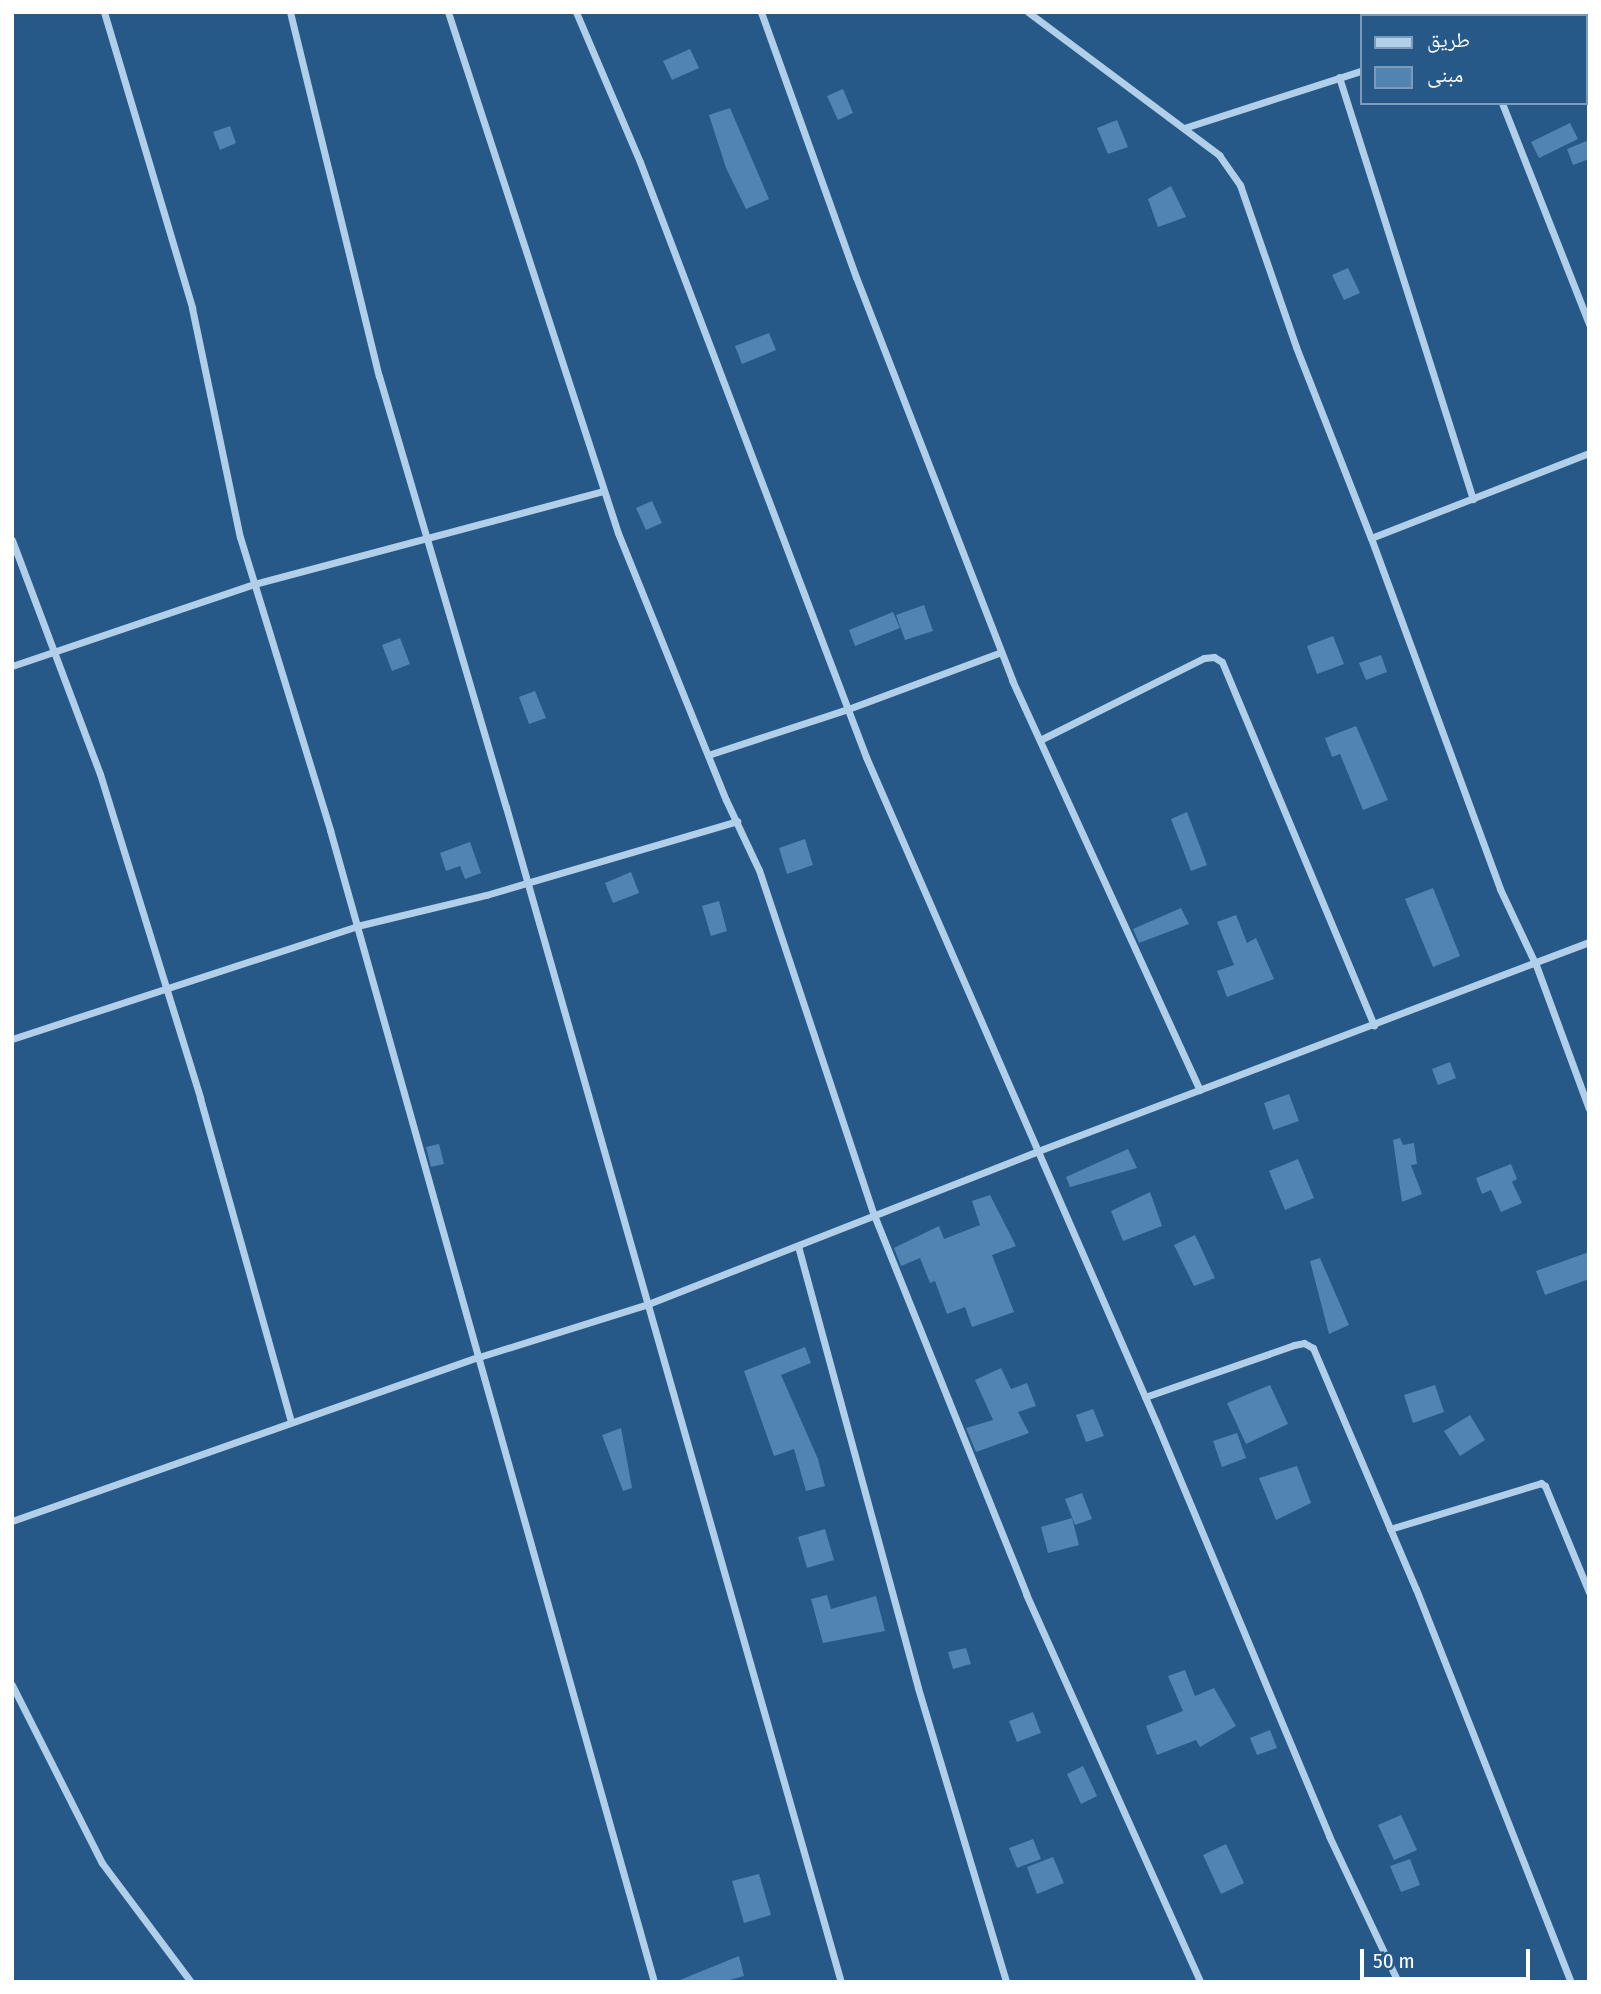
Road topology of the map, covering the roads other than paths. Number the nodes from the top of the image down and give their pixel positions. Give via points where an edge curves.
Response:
1 (104, 12) edge
2 (290, 12) edge
3 (448, 12) edge
4 (576, 12) edge
5 (761, 12) edge
6 (1028, 12) edge
7 (1360, 71) edge
8 (1339, 78) junction
9 (1503, 105) edge
10 (1184, 128) junction
11 (1589, 324) edge
12 (1589, 453) edge
13 (604, 491) junction
14 (1473, 499) junction
15 (1371, 538) junction
16 (12, 540) edge
17 (426, 540) junction
18 (254, 584) junction
19 (1001, 652) junction
20 (55, 653) junction
21 (12, 666) edge
22 (849, 709) junction
23 (1040, 740) junction
24 (708, 755) junction
25 (737, 821) junction
26 (528, 883) junction
27 (357, 926) junction
28 (1589, 942) edge
29 (1536, 965) junction
30 (166, 988) junction
31 (1374, 1025) junction
32 (12, 1039) edge
33 (1200, 1090) junction
34 (1589, 1110) edge
35 (1038, 1151) junction
36 (874, 1215) junction
37 (798, 1246) junction
38 (648, 1304) junction
39 (479, 1357) junction
40 (1145, 1397) junction
41 (291, 1422) junction
42 (12, 1521) edge
43 (1390, 1529) junction
44 (1589, 1592) edge
45 (12, 1685) edge
46 (191, 1982) edge
47 (654, 1982) edge
48 (841, 1982) edge
49 (1006, 1982) edge
50 (1200, 1982) edge
51 (1398, 1982) edge
52 (1571, 1982) edge

1 - 18 street via 192,308
2 - 17 street via 379,376
3 - 13 street
4 - 22 street via 649,188
5 - 19 street via 856,277
6 - 10 street
7 - 8 street
8 - 10 street
8 - 14 street
9 - 11 street
10 - 15 street via 1219,155 1240,185 1296,347
12 - 14 street
13 - 17 street
13 - 24 street
14 - 15 street
15 - 29 street via 1500,889
16 - 20 street
17 - 18 street
17 - 26 street
18 - 20 street
18 - 27 street
19 - 22 street
19 - 23 street
20 - 21 street
20 - 30 street via 100,774
22 - 24 street
22 - 35 street
23 - 31 street via 1204,658 1222,662
23 - 33 street
24 - 25 street
25 - 26 street
25 - 36 street via 759,870
26 - 27 street
26 - 38 street
27 - 30 street
27 - 39 street
28 - 29 street
29 - 31 street
29 - 34 street
30 - 32 street
30 - 41 street
31 - 33 street
33 - 35 street
35 - 36 street
35 - 40 street
36 - 37 street
36 - 50 street via 1026,1594
37 - 38 street
37 - 49 street via 918,1688
38 - 39 street
38 - 48 street
39 - 41 street
39 - 47 street
40 - 43 street via 1304,1343 1313,1348
40 - 51 street via 1329,1836
41 - 42 street
43 - 44 street via 1541,1483
43 - 52 street
45 - 46 street via 102,1863

